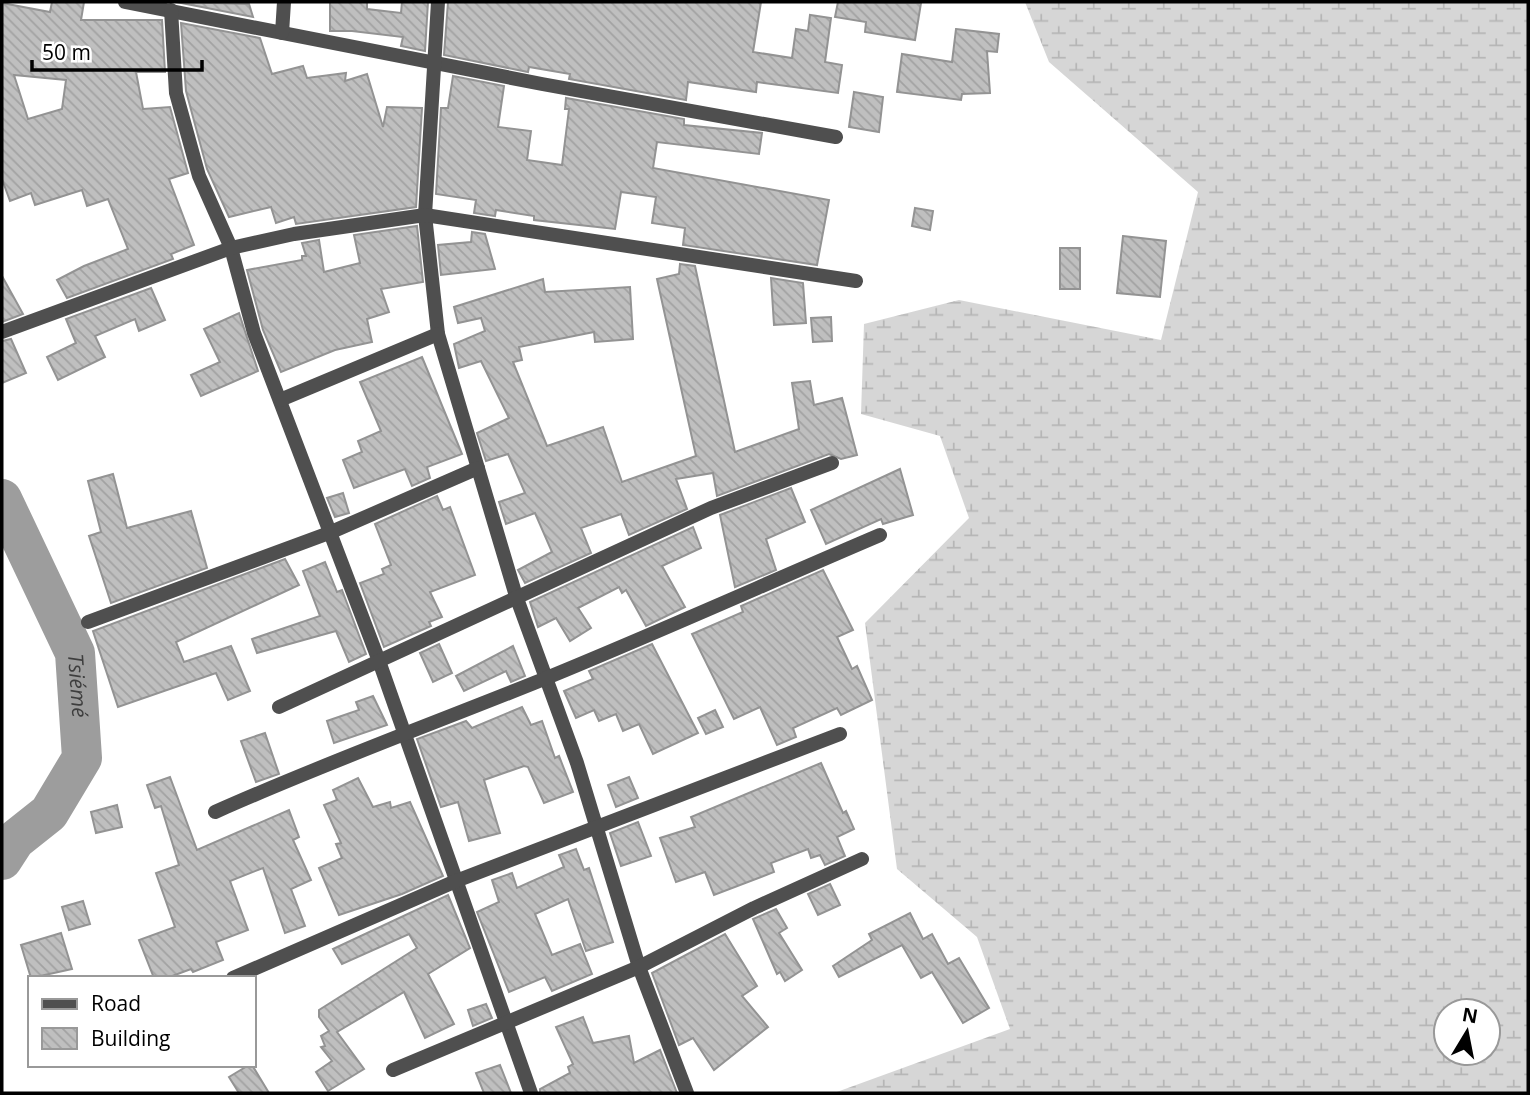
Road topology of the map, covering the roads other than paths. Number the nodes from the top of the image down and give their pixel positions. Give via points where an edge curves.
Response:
1 (125, 2) edge
2 (284, 2) edge
3 (438, 2) edge
4 (171, 10) junction
5 (282, 33) junction
6 (434, 64) junction
7 (836, 137) dead end
8 (425, 215) junction
9 (230, 248) junction
10 (856, 281) dead end
11 (2, 332) edge
12 (438, 334) junction
13 (280, 400) junction
14 (832, 463) dead end
15 (478, 468) junction
16 (329, 533) junction
17 (880, 535) dead end
18 (516, 596) junction
19 (88, 622) dead end
20 (379, 661) junction
21 (544, 679) junction
22 (279, 707) dead end
23 (840, 734) dead end
24 (404, 736) junction
25 (215, 812) dead end
26 (597, 829) junction
27 (862, 859) dead end
28 (456, 881) junction
29 (639, 967) junction
30 (238, 976) edge
31 (507, 1024) junction
32 (393, 1070) dead end
33 (530, 1093) edge
34 (687, 1093) edge

1 - 4 street
2 - 5 street
3 - 6 street
4 - 5 street
4 - 9 street via 176,93 199,176
5 - 6 street
6 - 7 street
6 - 8 street
8 - 9 street
8 - 10 street
8 - 12 street
9 - 11 street
9 - 13 street via 254,333
12 - 13 street
12 - 15 street
13 - 16 street
14 - 18 street via 711,508
15 - 16 street
15 - 18 street
16 - 19 street
16 - 20 street
17 - 21 street
18 - 20 street
18 - 21 street
20 - 22 street
20 - 24 street
21 - 24 street
21 - 26 street
23 - 26 street
24 - 25 street via 318,766
24 - 28 street
26 - 28 street
26 - 29 street
27 - 29 street
28 - 30 street
28 - 31 street
29 - 31 street
29 - 34 street
31 - 32 street
31 - 33 street

